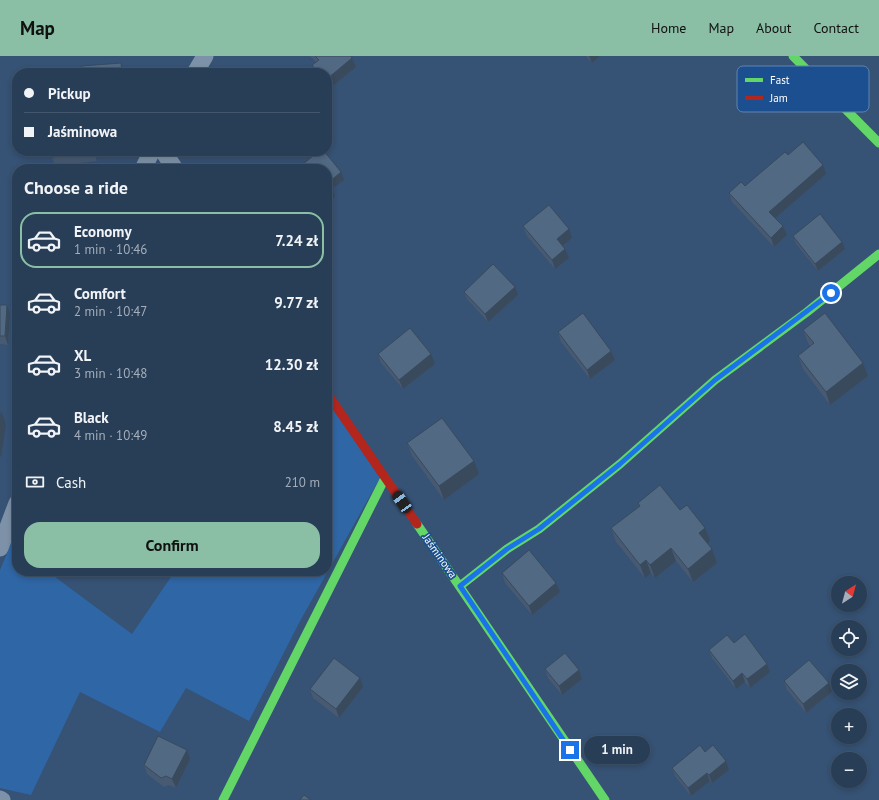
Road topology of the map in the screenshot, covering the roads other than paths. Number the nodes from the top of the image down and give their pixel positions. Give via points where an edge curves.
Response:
1 (205, 56) edge
2 (793, 56) edge
3 (803, 66) edge
4 (198, 68) edge
5 (848, 112) edge
6 (879, 143) edge
7 (879, 254) edge
8 (332, 400) edge
9 (386, 478) junction
10 (12, 516) edge
11 (0, 548) edge
12 (460, 586) junction
13 (223, 800) edge
14 (605, 800) edge

1 - 4 street
2 - 3 street
5 - 6 street
7 - 12 street via 807,312 715,380 620,464 539,529 507,549
8 - 9 street, Jaśminowa
9 - 12 street, Jaśminowa
9 - 13 street
10 - 11 street
12 - 14 street, Jaśminowa

